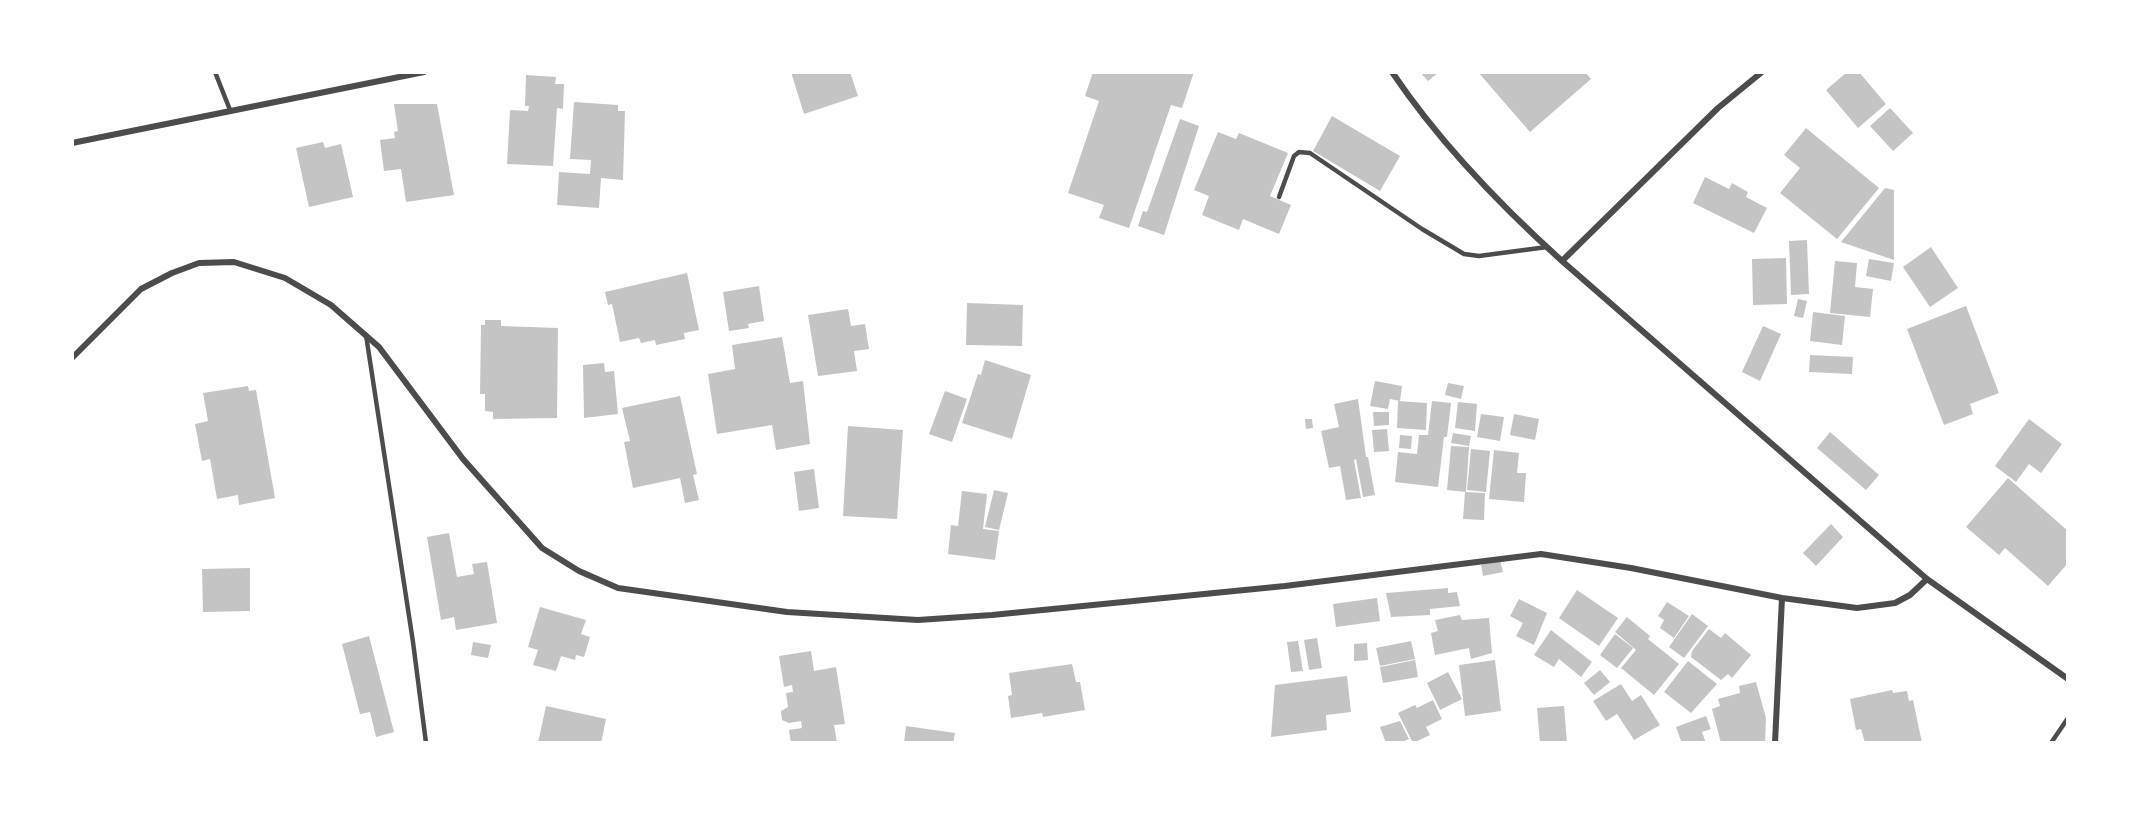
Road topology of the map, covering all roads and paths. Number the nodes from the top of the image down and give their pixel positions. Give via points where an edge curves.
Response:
1 (215, 72) edge
2 (423, 72) edge
3 (1392, 72) edge
4 (1762, 72) edge
5 (230, 110) junction
6 (72, 143) edge
7 (1279, 197) dead end
8 (1547, 247) junction
9 (1562, 261) junction
10 (366, 335) junction
11 (72, 358) edge
12 (1927, 579) junction
13 (1782, 598) junction
14 (2068, 679) edge
15 (2068, 718) edge
16 (426, 743) edge
17 (1775, 743) edge
18 (2051, 743) edge

1 - 5 lane
2 - 5 street
3 - 8 street via 1458,155
4 - 9 street via 1703,122
5 - 6 street
7 - 8 lane via 1294,156 1299,152 1310,153 1464,254 1479,256
8 - 9 street
9 - 12 street
10 - 11 street via 331,304 285,278 234,262 199,263 141,289
10 - 13 street via 463,459 542,548 579,571 618,588 787,612 918,620 1285,586 1541,554
10 - 16 lane
12 - 13 street via 1911,595 1878,607
12 - 14 street
13 - 17 street
15 - 18 lane

